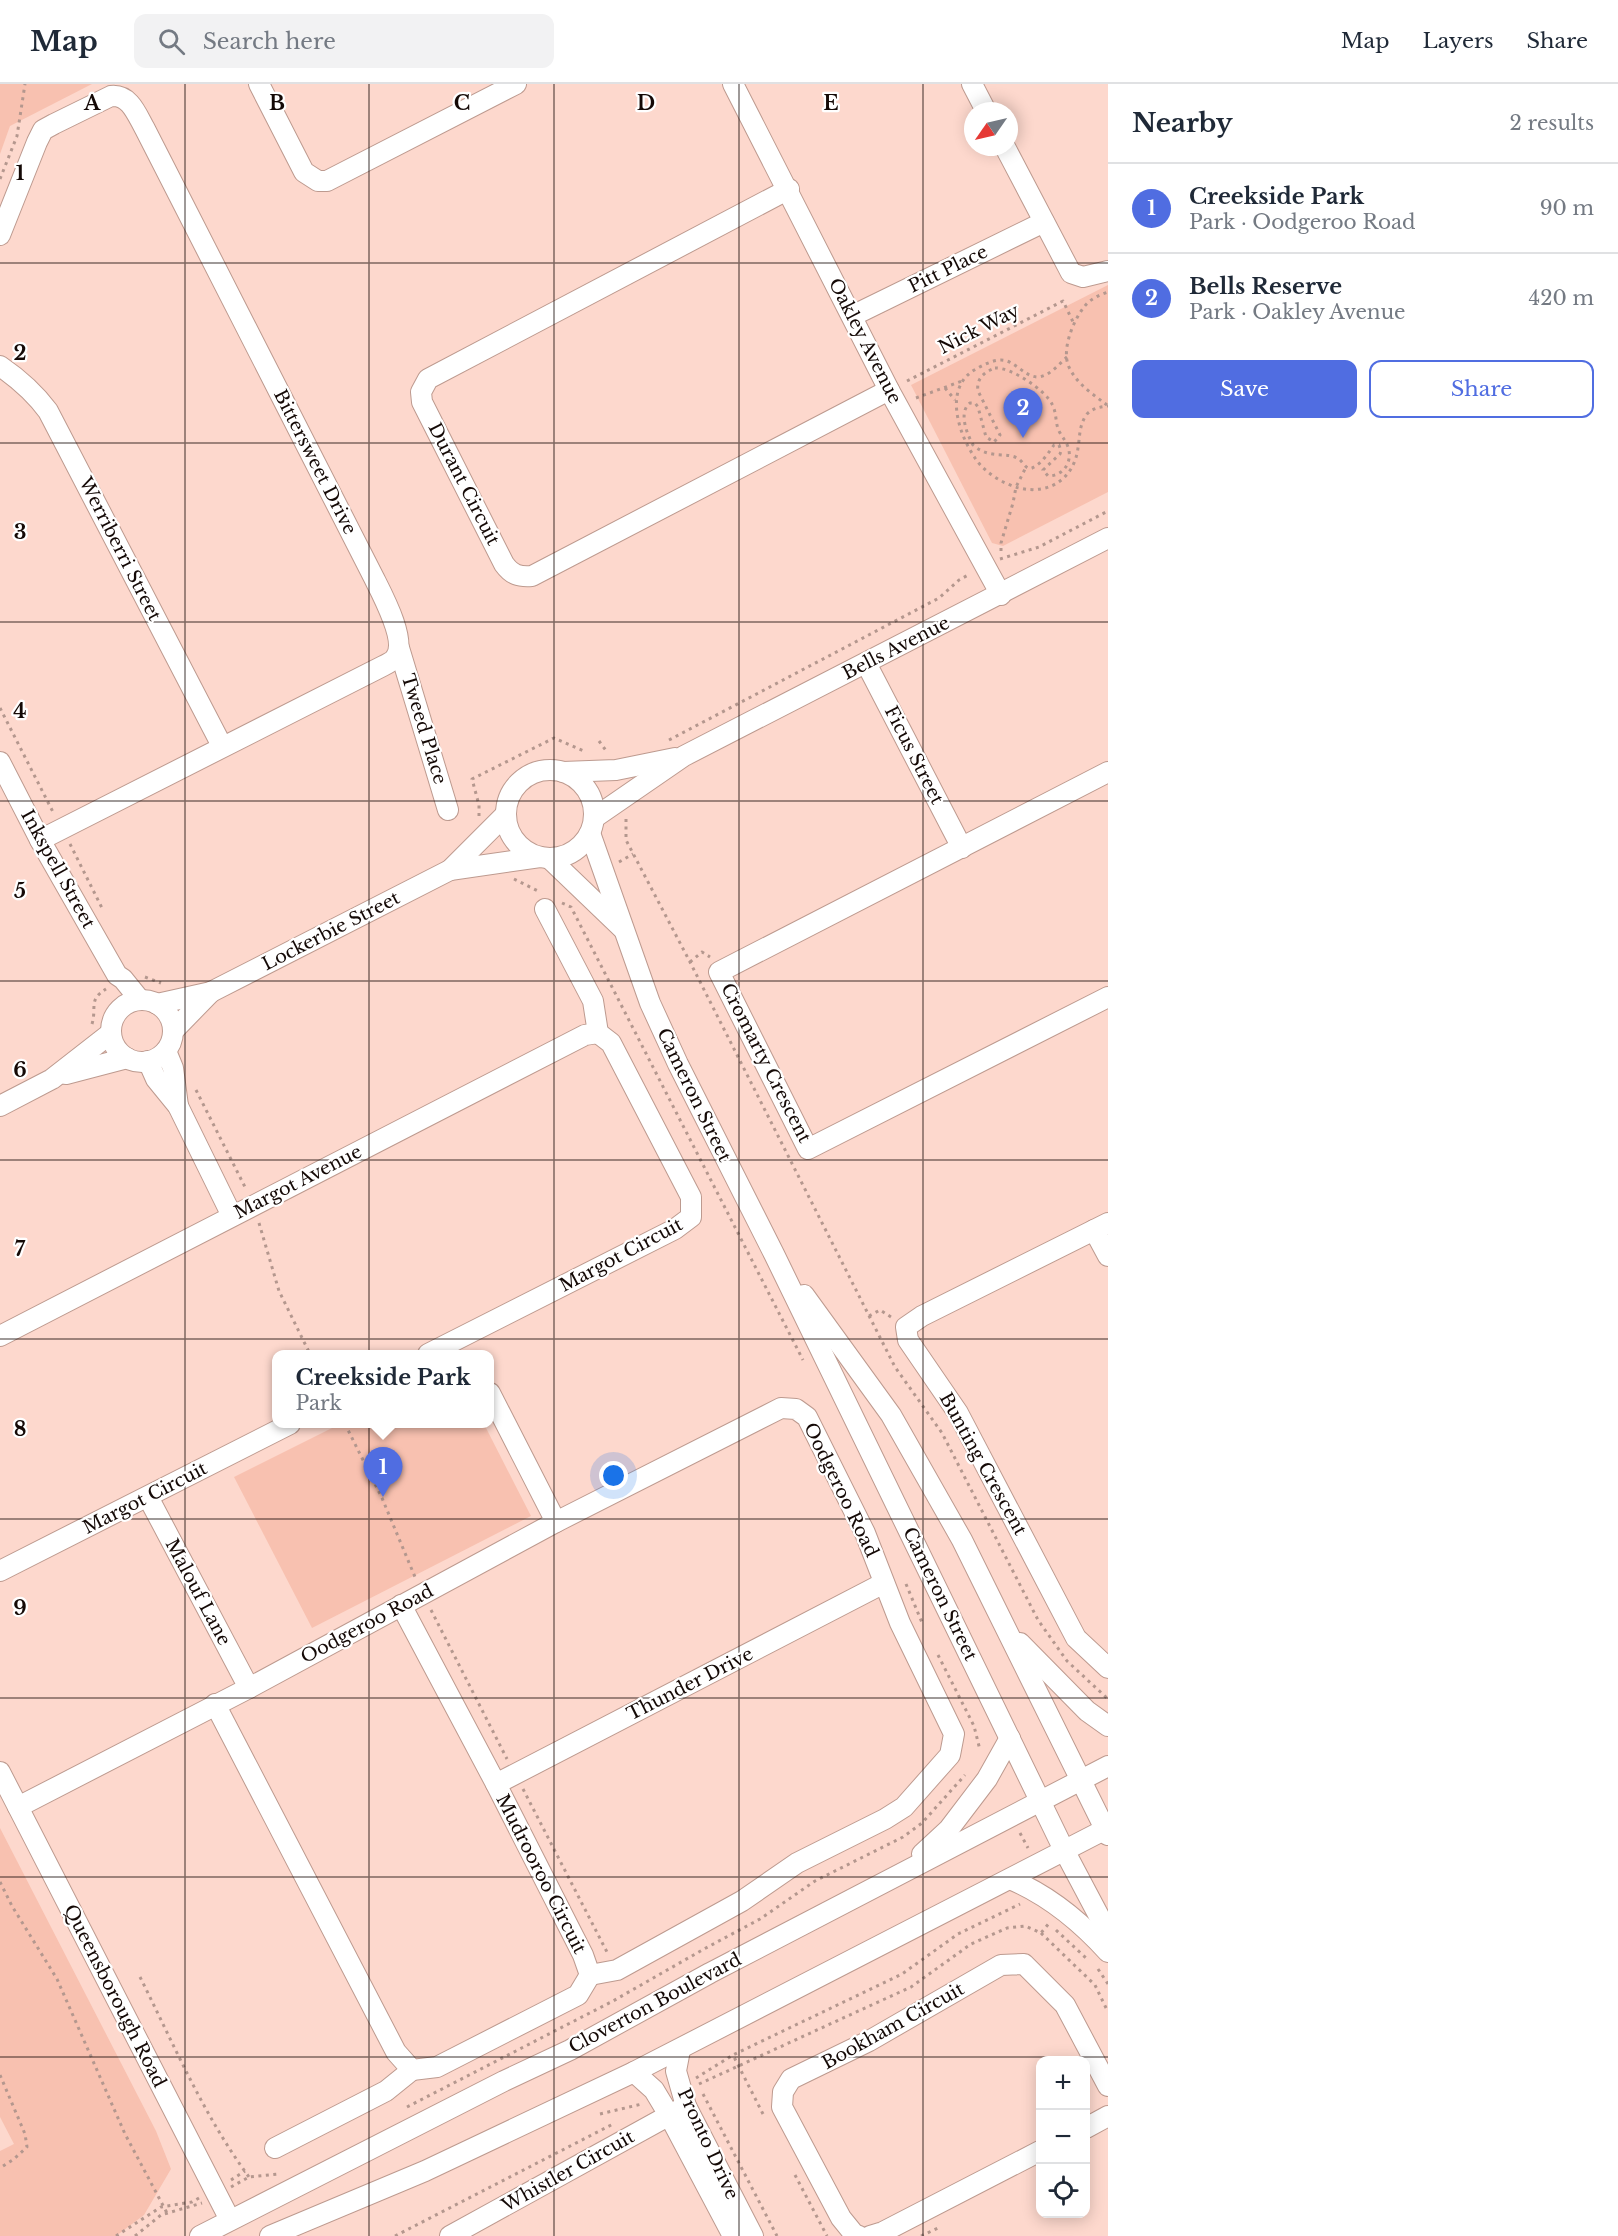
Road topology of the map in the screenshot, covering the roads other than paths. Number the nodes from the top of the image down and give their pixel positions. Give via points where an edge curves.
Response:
1 (259, 84) edge
2 (733, 84) edge
3 (972, 84) edge
4 (503, 87) edge
5 (981, 102) edge
6 (1010, 156) edge
7 (789, 189) junction
8 (1044, 222) junction
9 (0, 235) edge
10 (1108, 271) edge
11 (852, 316) junction
12 (0, 366) edge
13 (889, 390) junction
14 (1108, 538) edge
15 (1001, 595) junction
16 (399, 648) junction
17 (866, 663) junction
18 (222, 746) junction
19 (684, 756) junction
20 (0, 762) edge
21 (563, 772) junction
22 (1108, 772) edge
23 (448, 810) dead end
24 (505, 815) junction
25 (592, 825) junction
26 (40, 840) junction
27 (962, 848) junction
28 (544, 858) junction
29 (450, 870) junction
30 (548, 901) road end
31 (626, 932) junction
32 (119, 979) junction
33 (212, 992) junction
34 (1108, 997) edge
35 (148, 1002) junction
36 (113, 1024) junction
37 (173, 1031) junction
38 (598, 1033) junction
39 (166, 1051) junction
40 (127, 1058) junction
41 (148, 1061) junction
42 (52, 1079) junction
43 (0, 1106) edge
44 (177, 1106) junction
45 (232, 1216) junction
46 (1101, 1226) edge
47 (774, 1254) junction
48 (1108, 1256) edge
49 (0, 1336) edge
50 (465, 1346) edge
51 (446, 1350) edge
52 (494, 1403) edge
53 (282, 1428) edge
54 (148, 1497) junction
55 (556, 1522) junction
56 (0, 1571) edge
57 (884, 1583) junction
58 (401, 1605) junction
59 (1004, 1625) junction
60 (1108, 1668) edge
61 (249, 1688) junction
62 (215, 1704) junction
63 (1108, 1726) edge
64 (1010, 1738) junction
65 (1108, 1766) edge
66 (0, 1772) edge
67 (1080, 1780) junction
68 (496, 1784) junction
69 (1040, 1800) junction
70 (18, 1807) junction
71 (1107, 1831) edge
72 (1064, 1850) junction
73 (905, 1870) junction
74 (1010, 1879) junction
75 (1108, 1933) edge
76 (1108, 1952) edge
77 (590, 1975) junction
78 (680, 2050) junction
79 (412, 2070) junction
80 (634, 2072) junction
81 (1108, 2086) edge
82 (684, 2099) junction
83 (1108, 2116) edge
84 (1090, 2126) edge
85 (275, 2148) dead end
86 (1036, 2154) edge
87 (230, 2220) junction
88 (200, 2236) edge
89 (270, 2236) edge
90 (450, 2236) edge
91 (733, 2236) edge
92 (753, 2236) edge
93 (859, 2236) edge
94 (870, 2236) edge

1 - 4 street via 304,172 318,181 327,181
2 - 7 street, Oakley Avenue
3 - 5 street
6 - 8 street
7 - 11 street, Oakley Avenue
7 - 13 street, Durant Circuit via 428,379 421,392 422,402 504,564 520,577 532,576
8 - 10 street via 1071,273 1083,278
8 - 11 street, Pitt Place
9 - 16 street, Bittersweet Drive via 44,130 111,96 126,99 146,129 378,586 395,626
11 - 13 street, Oakley Avenue
12 - 18 street, Werriberri Street via 29,388 48,411
13 - 15 street, Oakley Avenue
14 - 15 street, Bells Avenue
15 - 17 street, Bells Avenue
16 - 18 street via 395,658 383,666
16 - 23 street, Tweed Place
17 - 19 street, Bells Avenue
17 - 27 street, Ficus Street
18 - 26 street
19 - 21 street via 612,761
19 - 25 street
20 - 26 street, Inkspell Street
21 - 24 street via 535,772 523,779 507,801
21 - 25 street via 586,789 592,803
22 - 27 street, Cromarty Crescent
24 - 28 street via 514,841
24 - 29 street
25 - 28 street via 582,845 569,854
25 - 31 street, Cameron Street
26 - 32 street, Inkspell Street
27 - 34 street, Cromarty Crescent via 719,972 808,1149
28 - 29 street
28 - 31 street
29 - 33 street, Lockerbie Street
30 - 38 street via 593,1001
31 - 47 street, Cameron Street via 650,1003 678,1064
32 - 35 street, Inkspell Street
32 - 36 street
33 - 35 street
33 - 37 street
35 - 36 street via 130,1002
35 - 37 street via 166,1012
36 - 40 street via 113,1043
36 - 42 street
37 - 39 street
38 - 45 street, Margot Avenue via 585,1035
38 - 50 street, Margot Circuit via 611,1043 691,1197 691,1217
39 - 41 street
39 - 44 street via 173,1068
40 - 41 street
40 - 42 street
41 - 44 street via 156,1079
42 - 43 street
44 - 45 street
45 - 49 street, Margot Avenue
46 - 48 street
46 - 60 street, Bunting Crescent via 906,1327 908,1340 958,1413 1076,1638
47 - 59 street, Cameron Street via 891,1415 962,1540
47 - 64 street, Cameron Street
50 - 51 street, Margot Circuit
52 - 55 street
53 - 54 street, Margot Circuit
54 - 56 street, Margot Circuit
54 - 61 street, Malouf Lane
55 - 57 street, Oodgeroo Road via 781,1408 796,1409 807,1417 865,1533
55 - 58 street, Oodgeroo Road
57 - 68 street, Thunder Drive
57 - 77 street, Oodgeroo Road via 954,1734 950,1755 904,1807 885,1819 797,1863 742,1901 617,1970
58 - 61 street, Oodgeroo Road
58 - 68 street, Mudrooroo Circuit
59 - 63 street via 1079,1704
59 - 67 street, Cameron Street
61 - 62 street, Oodgeroo Road
62 - 70 street, Oodgeroo Road
62 - 79 street via 396,2052
64 - 69 street, Cameron Street
64 - 73 street via 987,1779 955,1820
65 - 67 street, Cloverton Boulevard
66 - 70 street, Queensborough Road
67 - 69 street, Cloverton Boulevard
67 - 71 street, Cameron Street
68 - 77 street, Mudrooroo Circuit
69 - 72 street, Cameron Street
69 - 73 street, Cloverton Boulevard
70 - 87 street, Queensborough Road
71 - 72 street
72 - 74 street
72 - 75 street, Cameron Street
73 - 87 street, Cloverton Boulevard via 561,2054
74 - 76 street via 1038,1891 1091,1933
74 - 78 street
77 - 79 street, Mudrooroo Circuit via 578,1995 437,2067
78 - 80 street
78 - 82 street, Pronto Drive via 676,2071
79 - 85 street via 386,2091
80 - 82 street, Pronto Drive via 654,2090
80 - 89 street via 424,2171
81 - 93 street, Bookham Circuit via 1065,2005 1024,1964 1014,1963 1001,1965 869,2041 791,2079 783,2092 782,2107 841,2218
82 - 90 street, Whistler Circuit
82 - 91 street
82 - 92 street, Pronto Drive
83 - 84 street
86 - 94 street
87 - 88 street, Cloverton Boulevard

